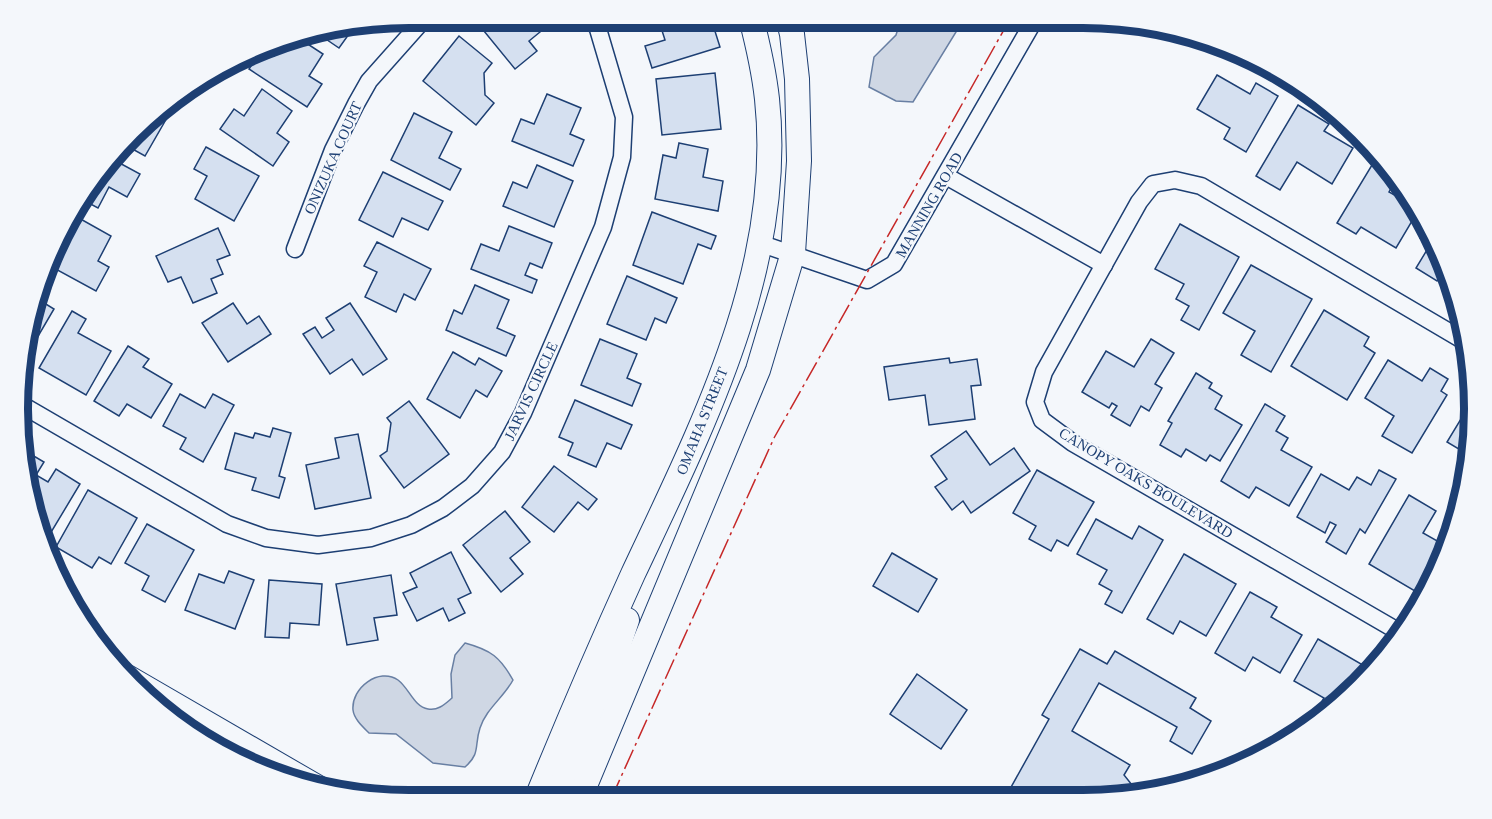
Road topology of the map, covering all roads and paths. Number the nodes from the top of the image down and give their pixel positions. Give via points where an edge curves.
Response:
1 (416, 28) edge
2 (597, 28) edge
3 (753, 28) edge
4 (790, 28) edge
5 (1030, 28) edge
6 (946, 176) junction
7 (759, 243) junction
8 (295, 249) dead end
9 (793, 253) junction
10 (1104, 265) junction
11 (1456, 336) edge
12 (28, 409) edge
13 (668, 501) junction
14 (1394, 629) edge
15 (155, 693) edge
16 (288, 770) edge
17 (540, 790) edge
18 (559, 790) edge
19 (583, 790) edge

1 - 8 street, ONIZUKA COURT via 369,81 356,104 333,150
2 - 12 street, JARVIS CIRCLE via 624,117 622,157 603,227 502,453 472,486 443,508 411,525 371,538 318,545 266,538 227,524
3 - 7 main road, OMAHA STREET via 767,99 769,154
4 - 9 main road, OMAHA STREET via 797,79 799,161
5 - 6 street, MANNING ROAD
6 - 9 street, MANNING ROAD via 894,264 867,280
6 - 10 street
7 - 9 street, MANNING ROAD
7 - 13 main road, OMAHA STREET via 734,342
9 - 19 main road, OMAHA STREET via 758,370
10 - 11 street, CANOPY OAKS BOULEVARD via 1153,184 1175,180 1201,186
10 - 14 street, CANOPY OAKS BOULEVARD via 1044,372 1035,402 1042,420 1073,443
13 - 17 main road, OMAHA STREET via 595,657
13 - 18 main road via 614,659
15 - 16 main road

